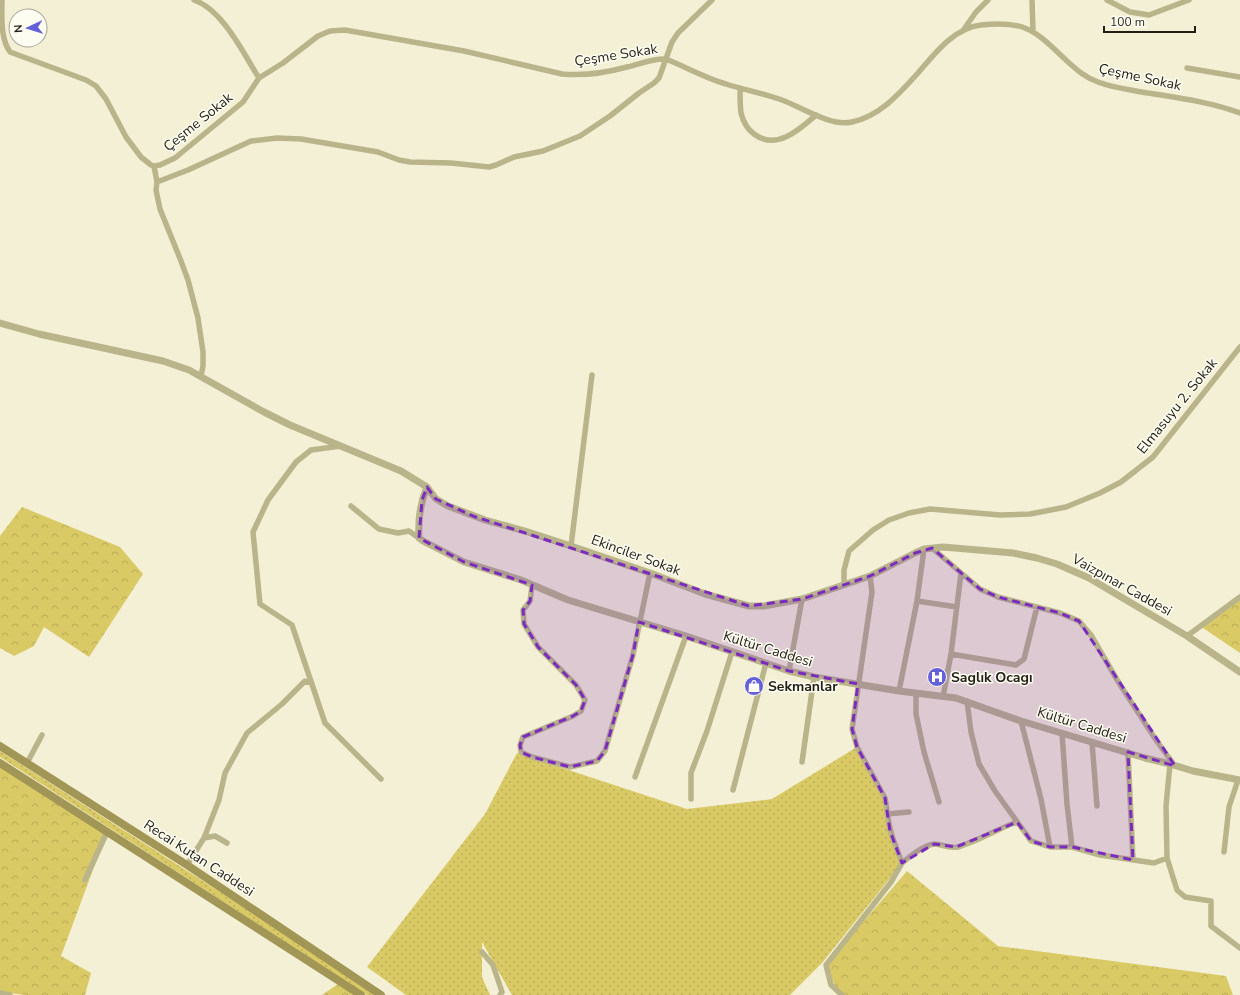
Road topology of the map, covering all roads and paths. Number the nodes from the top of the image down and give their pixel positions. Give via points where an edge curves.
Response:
1 (2, 0) edge
2 (194, 0) edge
3 (712, 0) edge
4 (988, 0) edge
5 (1032, 0) edge
6 (1107, 0) edge
7 (1189, 0) edge
8 (963, 30) junction
9 (1033, 31) junction
10 (666, 59) junction
11 (1187, 68) dead end
12 (1240, 77) edge
13 (259, 78) junction
14 (740, 88) junction
15 (1240, 112) edge
16 (816, 115) junction
17 (154, 166) junction
18 (157, 182) junction
19 (0, 323) edge
20 (1240, 348) edge
21 (592, 375) dead end
22 (201, 376) junction
23 (343, 446) junction
24 (427, 488) junction
25 (351, 506) dead end
26 (419, 538) junction
27 (571, 546) junction
28 (932, 548) junction
29 (924, 549) junction
30 (650, 573) junction
31 (961, 573) junction
32 (870, 576) junction
33 (532, 585) junction
34 (844, 585) junction
35 (1240, 597) edge
36 (802, 599) junction
37 (917, 601) junction
38 (957, 607) junction
39 (1037, 607) junction
40 (639, 622) junction
41 (686, 636) junction
42 (1187, 636) junction
43 (732, 652) junction
44 (951, 654) junction
45 (766, 663) junction
46 (789, 671) junction
47 (1240, 672) edge
48 (814, 677) junction
49 (311, 683) junction
50 (858, 684) junction
51 (899, 691) junction
52 (916, 693) junction
53 (943, 697) junction
54 (967, 701) junction
55 (1021, 721) junction
56 (1062, 733) junction
57 (42, 735) dead end
58 (1092, 742) junction
59 (0, 746) edge
60 (1128, 752) junction
61 (802, 762) dead end
62 (0, 763) edge
63 (27, 763) junction
64 (1172, 765) junction
65 (635, 777) dead end
66 (381, 779) dead end
67 (1239, 780) edge
68 (733, 790) dead end
69 (691, 800) dead end
70 (939, 802) dead end
71 (1097, 806) dead end
72 (909, 812) dead end
73 (887, 814) junction
74 (1017, 822) junction
75 (107, 832) junction
76 (204, 838) junction
77 (226, 843) dead end
78 (1050, 847) junction
79 (1072, 847) junction
80 (1224, 852) dead end
81 (1167, 858) junction
82 (1133, 860) junction
83 (902, 863) junction
84 (187, 865) junction
85 (84, 880) dead end
86 (1240, 948) edge
87 (482, 952) dead end
88 (0, 993) edge
89 (10, 995) edge
90 (360, 995) edge
91 (381, 995) edge
92 (500, 995) edge
93 (842, 995) edge

1 - 17 street, Çeşme Sokak via 3,33 10,52 96,86 106,99 126,137 141,157
2 - 13 street via 208,7 220,18
3 - 10 street via 678,33
4 - 8 street
5 - 9 street
6 - 7 street via 1130,12 1149,15
8 - 9 street, Çeşme Sokak via 980,25 1008,24
8 - 16 street, Çeşme Sokak via 942,47 884,107 851,123 841,123
9 - 15 street, Çeşme Sokak via 1082,73 1098,82
10 - 13 street, Çeşme Sokak via 658,58 622,69 577,75 562,74 464,51 345,30 330,31 318,36
10 - 14 street, Çeşme Sokak via 709,78
10 - 18 street via 654,83 585,133 560,145 514,157 496,166 410,162 378,152 277,138 250,141
11 - 12 street
13 - 17 street, Çeşme Sokak via 243,102 175,158
14 - 16 street, Çeşme Sokak via 769,95
14 - 16 street via 743,120 752,132 762,139 775,140 792,134
17 - 18 street
18 - 22 street via 160,209 188,280 198,318 203,352
19 - 22 street, Ekinciler Sokak via 163,361
20 - 34 street, Elmasuyu 2. Sokak via 1154,457 1121,482 1066,507 1030,514 1000,515 930,508 889,520 849,551 844,570
21 - 27 street
22 - 23 street, Ekinciler Sokak via 264,412
23 - 24 street, Ekinciler Sokak via 402,471
23 - 49 street via 311,450 296,462 268,500 252,532 260,604 292,625
24 - 26 street via 422,500
24 - 27 street, Ekinciler Sokak via 436,499 473,516
25 - 26 street via 379,529 398,533 409,532
26 - 33 street, Kültür Caddesi via 464,562
27 - 30 street, Ekinciler Sokak
28 - 29 street, Vaizpınar Caddesi
28 - 31 street
28 - 42 street, Vaizpınar Caddesi via 1013,553 1057,564 1089,578
29 - 32 street, Vaizpınar Caddesi
29 - 37 street
30 - 36 street, Ekinciler Sokak via 705,594 749,606
30 - 40 street
31 - 38 street
31 - 39 street via 980,588 998,597
32 - 34 street, Vaizpınar Caddesi
32 - 50 street via 872,592
33 - 40 street, Kültür Caddesi via 568,600
33 - 40 street via 530,601 523,610 524,624 538,647 576,685 585,700 582,711 524,737 520,745 521,752 532,757 570,767 597,762 605,751 633,655
34 - 36 street, Ekinciler Sokak
35 - 42 street
36 - 46 street
37 - 38 street
37 - 51 street
38 - 44 street
39 - 44 street via 1024,659 1016,665
39 - 64 street via 1079,621 1091,635
40 - 41 street, Kültür Caddesi
41 - 43 street, Kültür Caddesi
41 - 65 street
42 - 47 street, Vaizpınar Caddesi
43 - 45 street, Kültür Caddesi
43 - 69 street via 691,773
44 - 53 street
45 - 46 street, Kültür Caddesi
45 - 68 street
46 - 48 street, Kültür Caddesi
48 - 50 street, Kültür Caddesi
48 - 61 street
49 - 66 street via 325,723
49 - 76 street via 305,681 247,733 225,773 219,800
50 - 51 street, Kültür Caddesi
50 - 73 street via 852,729 857,747 885,798
51 - 52 street, Kültür Caddesi
52 - 53 street, Kültür Caddesi
52 - 70 street via 916,714 924,752
53 - 54 street, Kültür Caddesi
54 - 55 street, Kültür Caddesi
54 - 74 street via 979,764
55 - 56 street, Kültür Caddesi
55 - 78 street
56 - 58 street, Kültür Caddesi
56 - 79 street
57 - 63 street
58 - 60 street, Kültür Caddesi
58 - 71 street
59 - 63 main road, Recai Kutan Caddesi
60 - 64 street, Kültür Caddesi
60 - 82 street
62 - 75 main road, Recai Kutan Caddesi
63 - 84 main road, Recai Kutan Caddesi
64 - 67 street, Kültür Caddesi via 1203,774
64 - 81 street via 1166,806
67 - 80 street via 1229,807
72 - 73 street
73 - 83 street via 890,831
74 - 78 street via 1031,841
74 - 83 street via 980,840 956,847 934,844 919,850
75 - 85 street
75 - 90 main road, Recai Kutan Caddesi
76 - 77 street via 215,836
76 - 84 street
78 - 79 street
79 - 82 street
81 - 82 street via 1154,863
81 - 86 street via 1177,890 1185,897 1211,901 1211,926
83 - 93 street via 891,882 826,965 831,985
84 - 91 main road, Recai Kutan Caddesi
87 - 92 street via 493,965 502,992
88 - 89 street

